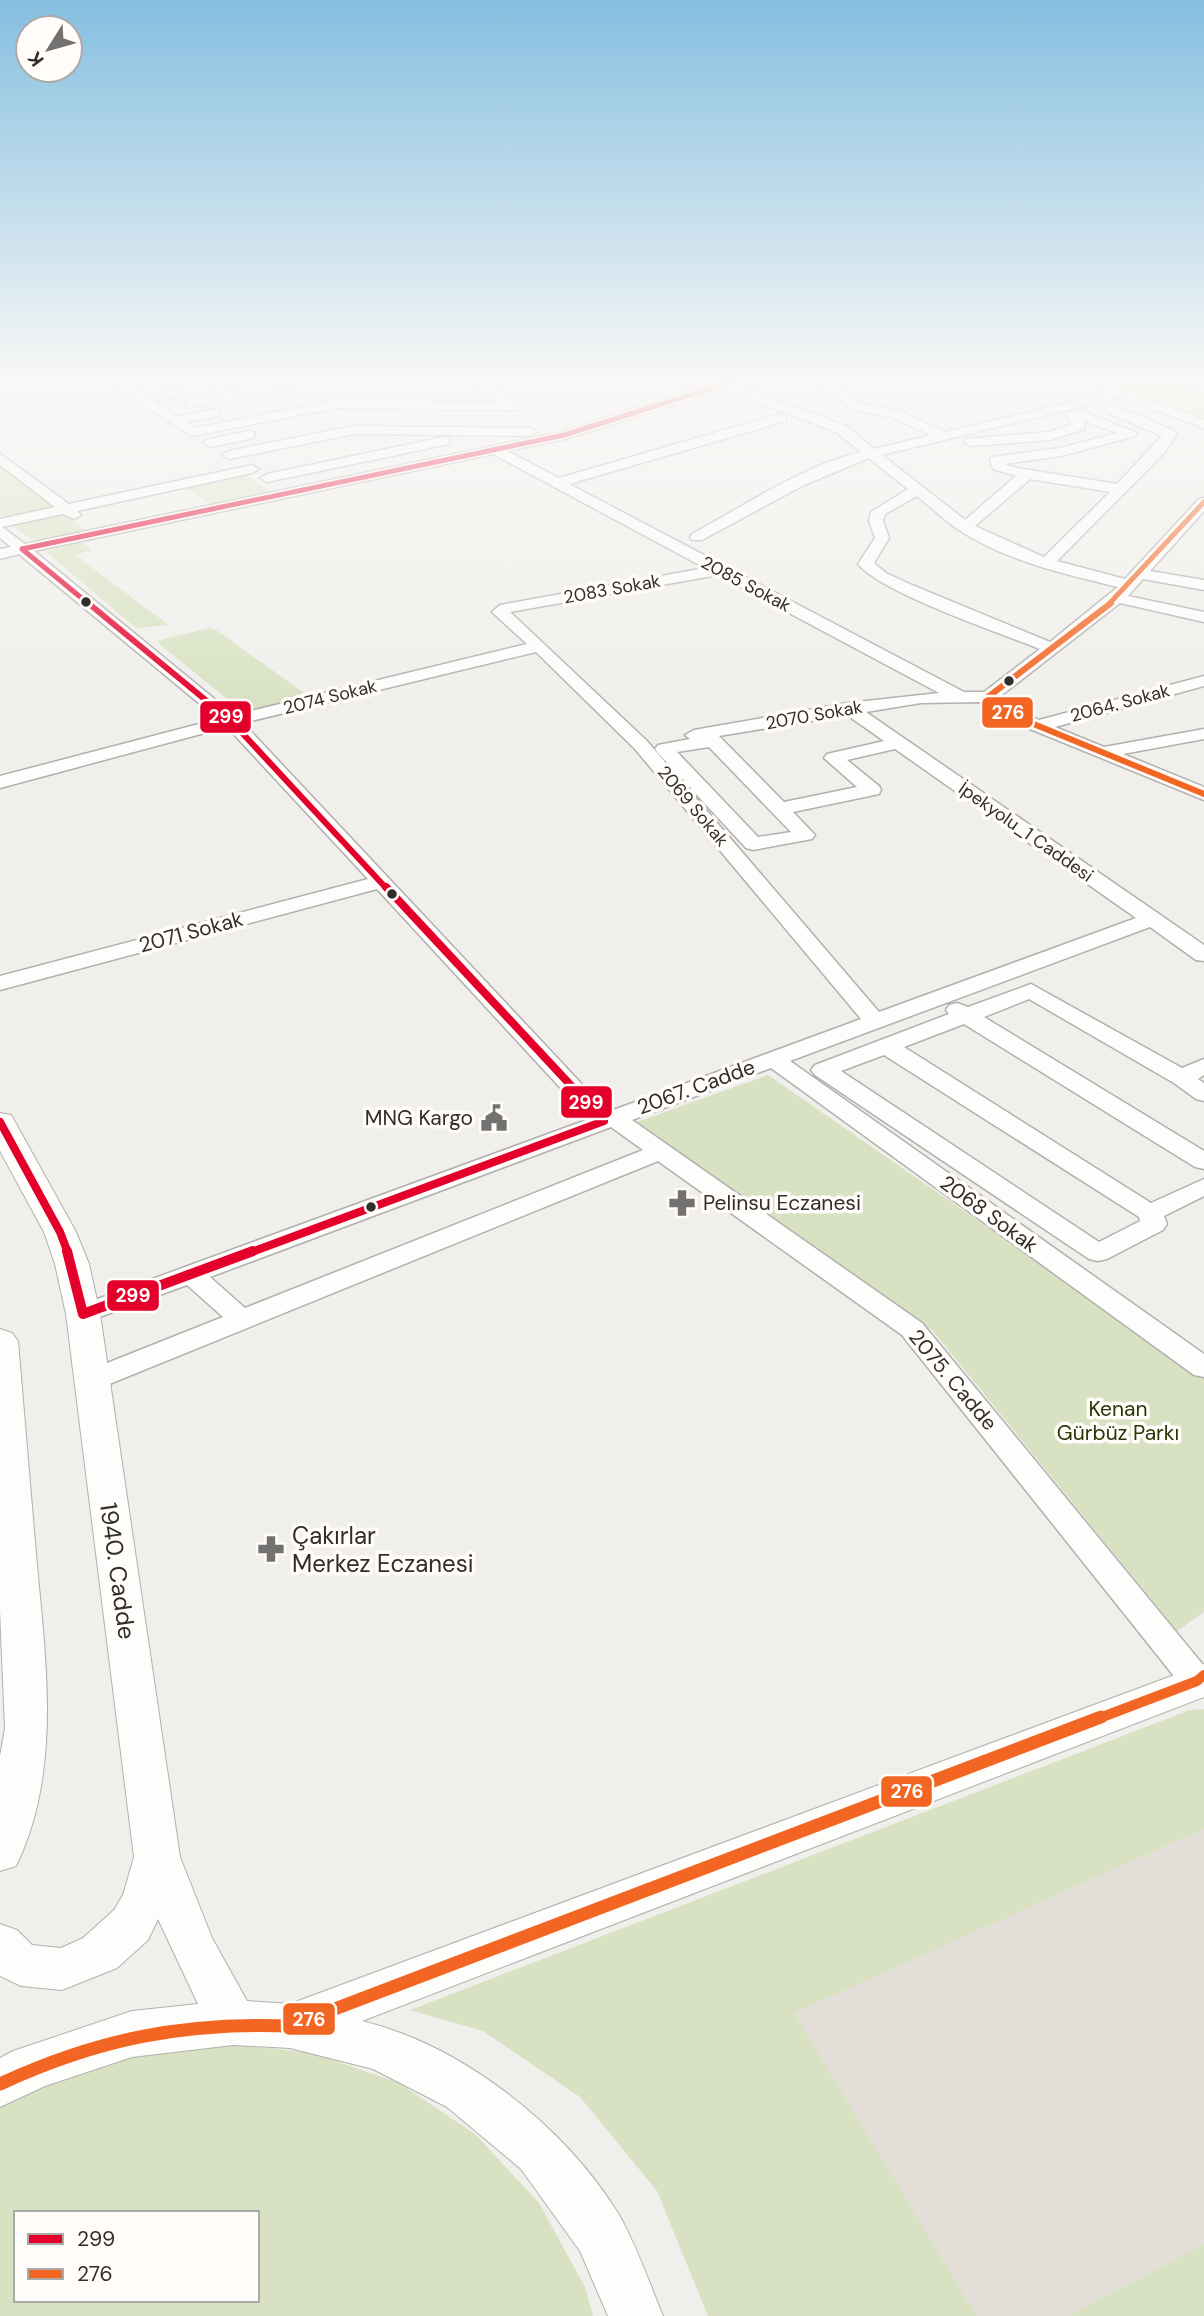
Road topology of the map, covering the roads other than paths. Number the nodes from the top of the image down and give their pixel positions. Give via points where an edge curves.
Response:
1 (41, 490) edge
2 (155, 490) edge
3 (181, 490) edge
4 (286, 490) edge
5 (304, 490) edge
6 (570, 490) edge
7 (784, 490) edge
8 (916, 490) edge
9 (919, 490) edge
10 (1008, 490) edge
11 (1119, 490) edge
12 (290, 493) junction
13 (1204, 502) edge
14 (65, 509) junction
15 (211, 509) junction
16 (0, 523) edge
17 (965, 527) junction
18 (0, 531) edge
19 (101, 533) junction
20 (697, 537) dead end
21 (22, 549) junction
22 (0, 554) edge
23 (1046, 562) junction
24 (719, 570) junction
25 (1135, 580) junction
26 (1204, 585) edge
27 (1117, 598) junction
28 (506, 608) joint
29 (1204, 617) edge
30 (539, 646) junction
31 (1053, 649) junction
32 (1204, 681) edge
33 (960, 696) junction
34 (988, 697) junction
35 (848, 708) junction
36 (231, 720) junction
37 (1037, 726) junction
38 (1204, 734) edge
39 (709, 737) junction
40 (898, 743) junction
41 (641, 745) junction
42 (1104, 752) junction
43 (0, 782) edge
44 (1204, 794) edge
45 (780, 809) junction
46 (381, 882) junction
47 (1152, 919) junction
48 (1204, 955) edge
49 (0, 983) edge
50 (937, 998) junction
51 (966, 1016) junction
52 (875, 1021) junction
53 (886, 1046) junction
54 (773, 1059) junction
55 (1204, 1066) edge
56 (1182, 1078) junction
57 (1204, 1094) edge
58 (609, 1120) junction
59 (0, 1122) edge
60 (661, 1151) junction
61 (1204, 1162) edge
62 (1204, 1186) edge
63 (1150, 1213) junction
64 (191, 1274) junction
65 (83, 1314) junction
66 (242, 1320) junction
67 (0, 1340) edge
68 (1204, 1368) edge
69 (92, 1380) junction
70 (5, 1481) edge
71 (10, 1606) edge
72 (1202, 1679) edge
73 (0, 1852) edge
74 (157, 1857) junction
75 (0, 1945) edge
76 (233, 2023) junction
77 (290, 2026) junction
78 (0, 2084) edge
79 (636, 2316) edge

1 - 14 street
2 - 14 street
3 - 15 street
4 - 12 street
5 - 12 street
6 - 24 street, 2085 Sokak
7 - 20 street
8 - 31 street via 878,512 882,538 866,564 881,576
9 - 17 street
10 - 17 street
11 - 23 street
12 - 15 street
13 - 25 street
14 - 16 street
14 - 19 street
15 - 19 street
17 - 23 street via 1002,547
18 - 21 street, 2075. Cadde
19 - 21 street
21 - 22 street
21 - 36 street, 2075. Cadde
23 - 25 street
24 - 28 street, 2083 Sokak
24 - 33 street, 2085 Sokak
25 - 26 street
25 - 27 street
27 - 29 street
27 - 31 street
28 - 30 street, 2069 Sokak via 500,612
30 - 36 street, 2074 Sokak
30 - 41 street, 2069 Sokak
31 - 34 street
32 - 37 street, 2064. Sokak
33 - 34 street, 2070 Sokak
33 - 35 street, 2070 Sokak
34 - 37 street via 1005,712
35 - 39 street, 2070 Sokak
35 - 40 street, İpekyolu_1 Caddesi
36 - 43 street, 2074 Sokak
36 - 46 street, 2075. Cadde
37 - 42 street
38 - 42 street
39 - 41 street, 2070 Sokak
39 - 45 street
39 - 45 street via 664,749 753,844 806,835
40 - 45 street via 833,758 872,790
40 - 47 street, İpekyolu_1 Caddesi
41 - 52 street, 2069 Sokak
42 - 44 street
46 - 49 street, 2071 Sokak
46 - 58 street, 2075. Cadde
47 - 48 street, İpekyolu_1 Caddesi
47 - 50 street, 2067. Cadde
50 - 51 street
50 - 52 street, 2067. Cadde
51 - 53 street
51 - 56 street via 1031,991
51 - 61 street
52 - 54 street, 2067. Cadde
53 - 63 street
53 - 63 street via 823,1070 1098,1253 1154,1224
54 - 58 street, 2067. Cadde
54 - 68 street, 2068 Sokak
55 - 56 street
56 - 57 street
58 - 60 street, 2075. Cadde
58 - 64 street, 2067. Cadde
59 - 65 main road, 1940. Cadde via 60,1232
60 - 66 street
60 - 72 street, 2075. Cadde via 912,1329
62 - 63 street
64 - 65 street, 2067. Cadde
64 - 66 street
65 - 69 main road, 1940. Cadde
66 - 69 street
67 - 70 main road
69 - 74 main road, 1940. Cadde
70 - 71 main road
71 - 73 main road via 26,1728 14,1810
72 - 77 main road
74 - 75 main road via 131,1925 100,1953 62,1969 21,1965
74 - 76 main road, 1940. Cadde via 192,1946
76 - 77 main road
76 - 78 main road via 132,2034 31,2067
77 - 79 main road via 381,2048 465,2090 539,2151 599,2232

